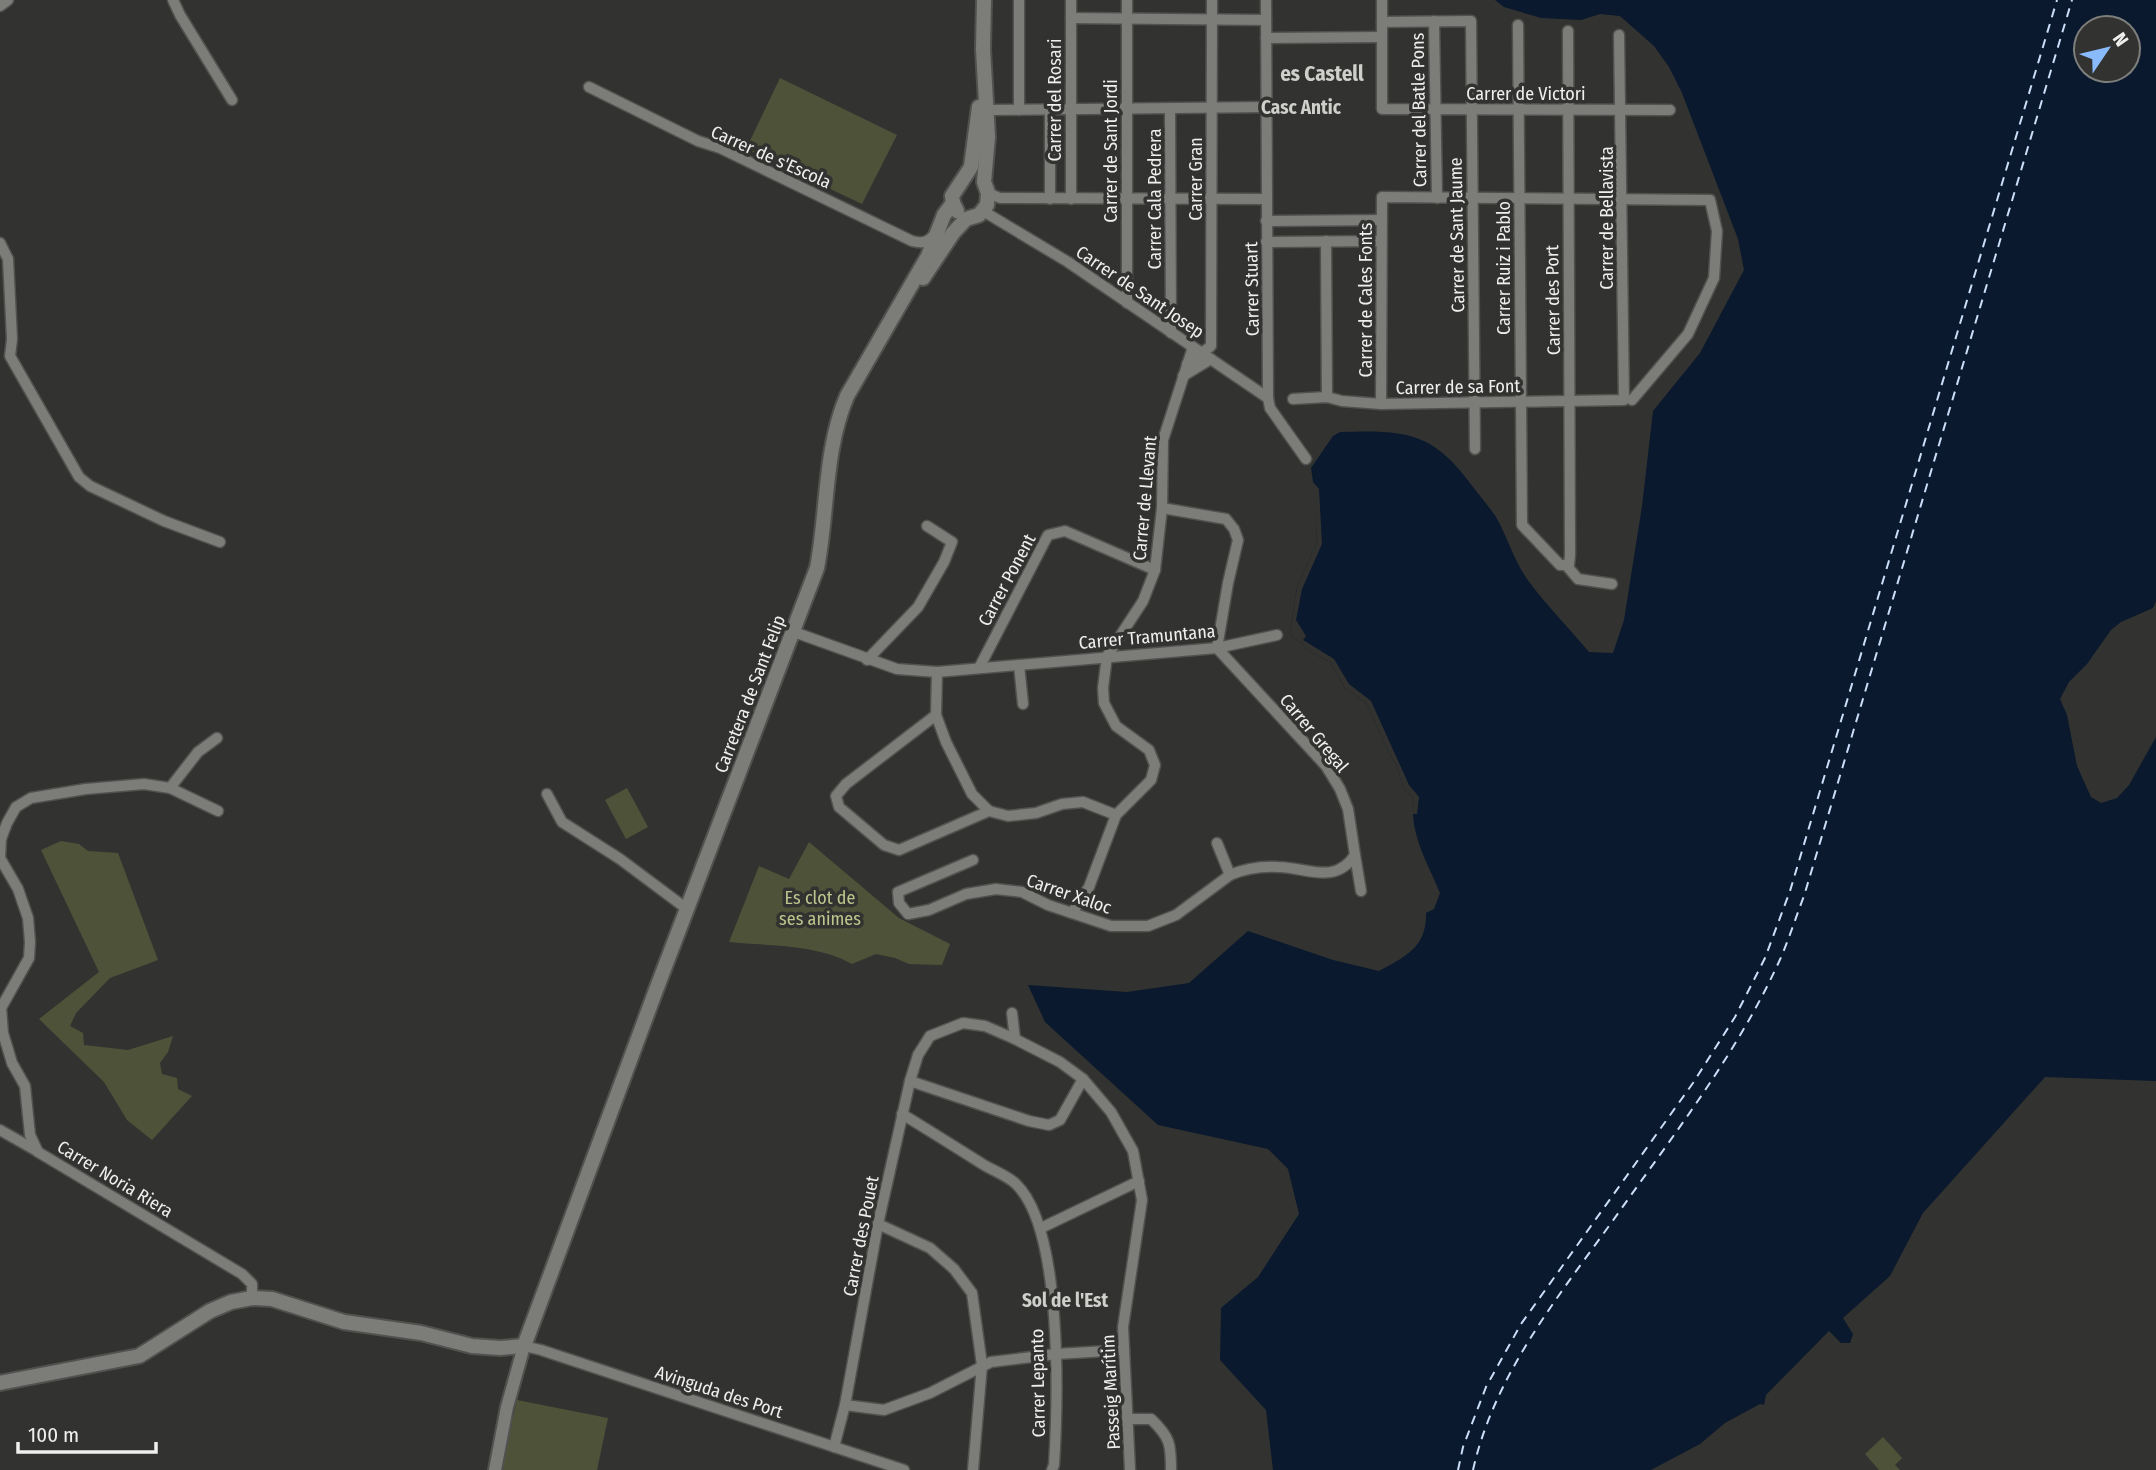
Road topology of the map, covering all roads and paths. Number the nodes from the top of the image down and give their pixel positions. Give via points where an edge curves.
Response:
1 (8, 0) edge
2 (173, 0) edge
3 (984, 0) edge
4 (1019, 0) edge
5 (1071, 0) edge
6 (1127, 0) edge
7 (1212, 0) edge
8 (1266, 0) edge
9 (1382, 0) edge
10 (0, 6) edge
11 (1071, 18) junction
12 (1127, 20) junction
13 (1266, 20) junction
14 (1212, 21) junction
15 (1434, 21) junction
16 (1382, 22) junction
17 (1518, 25) dead end
18 (1568, 31) dead end
19 (1619, 35) dead end
20 (1382, 37) junction
21 (1266, 38) junction
22 (982, 50) junction
23 (589, 87) dead end
24 (232, 100) dead end
25 (1211, 107) junction
26 (1268, 107) junction
27 (1127, 108) junction
28 (1170, 108) junction
29 (1050, 109) junction
30 (1071, 109) junction
31 (1435, 109) junction
32 (987, 110) junction
33 (1019, 110) junction
34 (1472, 110) junction
35 (1520, 110) junction
36 (1568, 110) junction
37 (1670, 110) dead end
38 (1622, 111) junction
39 (965, 177) junction
40 (986, 188) junction
41 (1171, 198) junction
42 (1213, 198) junction
43 (1437, 198) junction
44 (1473, 198) junction
45 (1519, 198) junction
46 (1050, 199) junction
47 (1071, 199) junction
48 (1126, 199) junction
49 (1266, 199) junction
50 (1567, 199) junction
51 (1622, 200) junction
52 (953, 203) junction
53 (984, 211) junction
54 (968, 217) junction
55 (1381, 220) junction
56 (1266, 221) junction
57 (938, 231) junction
58 (1326, 241) junction
59 (1381, 241) junction
60 (1266, 242) junction
61 (0, 243) edge
62 (1126, 303) junction
63 (891, 321) junction
64 (1171, 333) junction
65 (1193, 347) junction
66 (1207, 356) junction
67 (1187, 364) junction
68 (1183, 376) junction
69 (1327, 397) junction
70 (1293, 399) dead end
71 (1628, 400) junction
72 (1570, 401) junction
73 (1475, 402) junction
74 (1520, 402) junction
75 (1269, 403) junction
76 (1381, 404) junction
77 (1475, 449) dead end
78 (1306, 459) dead end
79 (1163, 508) junction
80 (927, 526) dead end
81 (220, 542) dead end
82 (1566, 565) junction
83 (1155, 570) junction
84 (1612, 584) dead end
85 (794, 632) junction
86 (1277, 635) dead end
87 (1217, 648) junction
88 (1107, 656) junction
89 (867, 660) junction
90 (1019, 665) junction
91 (979, 668) junction
92 (937, 671) junction
93 (1024, 704) dead end
94 (936, 715) junction
95 (217, 738) dead end
96 (170, 788) junction
97 (547, 794) dead end
98 (218, 811) dead end
99 (989, 811) junction
100 (1116, 815) junction
101 (1217, 843) dead end
102 (1352, 859) junction
103 (974, 860) dead end
104 (1230, 874) junction
105 (1361, 891) dead end
106 (687, 909) junction
107 (1072, 913) junction
108 (1012, 1013) dead end
109 (930, 1036) joint
110 (1015, 1040) junction
111 (1083, 1079) junction
112 (910, 1081) junction
113 (902, 1114) junction
114 (0, 1130) edge
115 (38, 1152) junction
116 (1139, 1181) junction
117 (877, 1224) junction
118 (1041, 1228) junction
119 (252, 1298) junction
120 (524, 1346) junction
121 (1124, 1350) junction
122 (1056, 1354) junction
123 (982, 1365) junction
124 (0, 1384) edge
125 (845, 1405) junction
126 (1128, 1419) junction
127 (834, 1447) junction
128 (495, 1470) edge
129 (904, 1470) edge
130 (974, 1470) edge
131 (1052, 1470) edge
132 (1130, 1470) edge
133 (1171, 1470) edge

1 - 10 street
2 - 24 street
3 - 22 main road
4 - 33 street
5 - 11 street, Carrer del Rosari
6 - 12 street, Carrer de Sant Jordi
7 - 14 street, Carrer Gran
8 - 13 street
9 - 16 street
11 - 12 street
11 - 30 street, Carrer del Rosari
12 - 14 street
12 - 27 street, Carrer de Sant Jordi
13 - 14 street
13 - 21 street, Carrer Stuart
14 - 25 street, Carrer Gran
15 - 16 street
15 - 31 street, Carrer del Batle Pons
15 - 34 street, Carrer de Sant Jaume via 1471,21
16 - 20 street
17 - 35 street, Carrer Ruiz i Pablo
18 - 36 street, Carrer des Port
19 - 38 street, Carrer de Bellavista
20 - 21 street
20 - 31 street, Carrer de Victori via 1382,109
21 - 26 street, Carrer Stuart
22 - 32 main road
22 - 39 main road via 977,136
23 - 57 street, Carrer de s'Escola via 912,240 928,242
25 - 26 street
25 - 28 street
25 - 42 street, Carrer Gran
26 - 49 street, Carrer Stuart
27 - 28 street
27 - 30 street
27 - 48 street, Carrer de Sant Jordi
28 - 41 street, Carrer Cala Pedrera
29 - 30 street
29 - 33 street
29 - 46 street
30 - 47 street, Carrer del Rosari
31 - 34 street, Carrer de Victori
31 - 43 street, Carrer del Batle Pons
32 - 33 street
32 - 40 main road
34 - 35 street, Carrer de Victori
34 - 44 street, Carrer de Sant Jaume
35 - 36 street, Carrer de Victori
35 - 45 street, Carrer Ruiz i Pablo
36 - 38 street, Carrer de Victori
36 - 50 street, Carrer des Port
37 - 38 street, Carrer de Victori
38 - 51 street, Carrer de Bellavista
39 - 40 main road via 976,177
39 - 52 main road via 954,191
40 - 46 street via 1000,198
40 - 53 main road
41 - 42 street
41 - 48 street
41 - 64 street, Carrer Cala Pedrera
42 - 49 street
42 - 66 street, Carrer Gran via 1211,346
43 - 44 street
43 - 55 street, Carrer de Cales Fonts via 1382,197
44 - 45 street
44 - 73 street, Carrer de Sant Jaume
45 - 50 street
45 - 74 street, Carrer Ruiz i Pablo
46 - 47 street
47 - 48 street
48 - 62 street, Carrer de Sant Jordi
49 - 56 street, Carrer Stuart
50 - 51 street
50 - 72 street, Carrer des Port
51 - 71 street, Carrer de Bellavista
51 - 71 street via 1710,200 1717,232 1714,278 1688,334
52 - 54 main road
52 - 57 main road, Carretera de Sant Felip
53 - 54 main road
53 - 62 street, Carrer de Sant Josep
54 - 63 main road
55 - 56 street
55 - 59 street, Carrer de Cales Fonts
56 - 60 street, Carrer Stuart
57 - 63 main road, Carretera de Sant Felip
58 - 59 street
58 - 60 street
58 - 69 street
59 - 76 street, Carrer de Cales Fonts
60 - 75 street, Carrer Stuart
61 - 81 street via 8,259 10,356 79,477 164,521
62 - 64 street, Carrer de Sant Josep
63 - 85 main road, Carretera de Sant Felip via 838,418 825,531
64 - 65 street, Carrer de Sant Josep
65 - 66 street, Carrer de Sant Josep
65 - 67 street, Carrer de Llevant
66 - 67 street
66 - 68 street
66 - 75 street, Carrer de Sant Josep
67 - 68 street, Carrer de Llevant
68 - 79 street, Carrer de Llevant via 1163,440
69 - 70 street, Carrer de sa Font
69 - 76 street, Carrer de sa Font
71 - 72 street, Carrer de sa Font
72 - 74 street, Carrer de sa Font
72 - 82 street, Carrer des Port via 1570,555
73 - 74 street, Carrer de sa Font
73 - 76 street, Carrer de sa Font
73 - 77 street, Carrer de Sant Jaume
74 - 82 street, Carrer Ruiz i Pablo via 1524,528 1560,565
75 - 78 street
79 - 83 street, Carrer de Llevant
79 - 87 street via 1226,519 1234,529 1238,540
80 - 89 street via 953,542 918,607
82 - 84 street via 1578,579
83 - 88 street, Carrer de Llevant via 1143,601
83 - 91 street, Carrer Ponent via 1065,531 1048,535
85 - 89 street, Carrer Tramuntana
85 - 106 main road, Carretera de Sant Felip
86 - 87 street, Carrer Tramuntana
87 - 88 street, Carrer Tramuntana
87 - 102 street, Carrer Gregal via 1326,766 1348,809
88 - 90 street, Carrer Tramuntana
88 - 100 street, Carrer de Llevant via 1104,703 1116,726 1149,750 1155,765 1151,780
89 - 92 street, Carrer Tramuntana via 897,669
90 - 91 street, Carrer Tramuntana
90 - 93 street
91 - 92 street, Carrer Tramuntana
92 - 94 street
94 - 99 street via 972,794
94 - 99 street via 846,783 836,796 839,807 884,845 899,850
95 - 96 street via 198,752
96 - 98 street, Carrer Noria Riera
96 - 115 street, Carrer Noria Riera via 144,784 31,798 16,807 1,839 0,858 18,889 30,943 29,958 1,1008 3,1032 24,1086 30,1135
97 - 106 street via 562,822
99 - 100 street via 1008,816 1083,802
100 - 107 street, Carrer de Llevant via 1089,887
101 - 104 street
102 - 104 street, Carrer Xaloc via 1341,870 1329,873 1276,866
102 - 105 street, Carrer Gregal
103 - 107 street, Carrer Xaloc via 898,892 899,903 908,914 996,889 1022,892
104 - 107 street, Carrer Xaloc via 1177,915 1148,926 1111,926
106 - 120 main road, Carretera de Sant Felip
108 - 110 street
109 - 110 street, Passeig Marítim via 963,1023 985,1026
109 - 112 street, Carrer des Pouet
110 - 111 street, Passeig Marítim
111 - 112 street via 1060,1120 1049,1125
111 - 116 street, Passeig Marítim via 1111,1112 1133,1151
112 - 113 street, Carrer des Pouet
113 - 117 street, Carrer des Pouet
113 - 118 street, Carrer Lepanto via 1016,1184
114 - 115 street
115 - 119 street, Carrer Noria Riera via 242,1274 252,1284
116 - 118 street
116 - 121 street, Passeig Marítim via 1142,1200 1123,1327
117 - 123 street via 930,1248 972,1293
117 - 125 street, Carrer des Pouet
118 - 122 street, Carrer Lepanto
119 - 120 main road via 272,1299 344,1322 472,1346
119 - 124 main road via 210,1311 139,1356
120 - 127 street, Avinguda des Port
120 - 128 street
121 - 122 street
121 - 126 street, Passeig Marítim
122 - 123 street
122 - 131 street, Carrer Lepanto
123 - 125 street via 884,1410
123 - 130 street
125 - 127 street, Carrer des Pouet
126 - 132 street, Passeig Marítim
126 - 133 street via 1151,1419 1167,1434
127 - 129 street, Avinguda des Port

